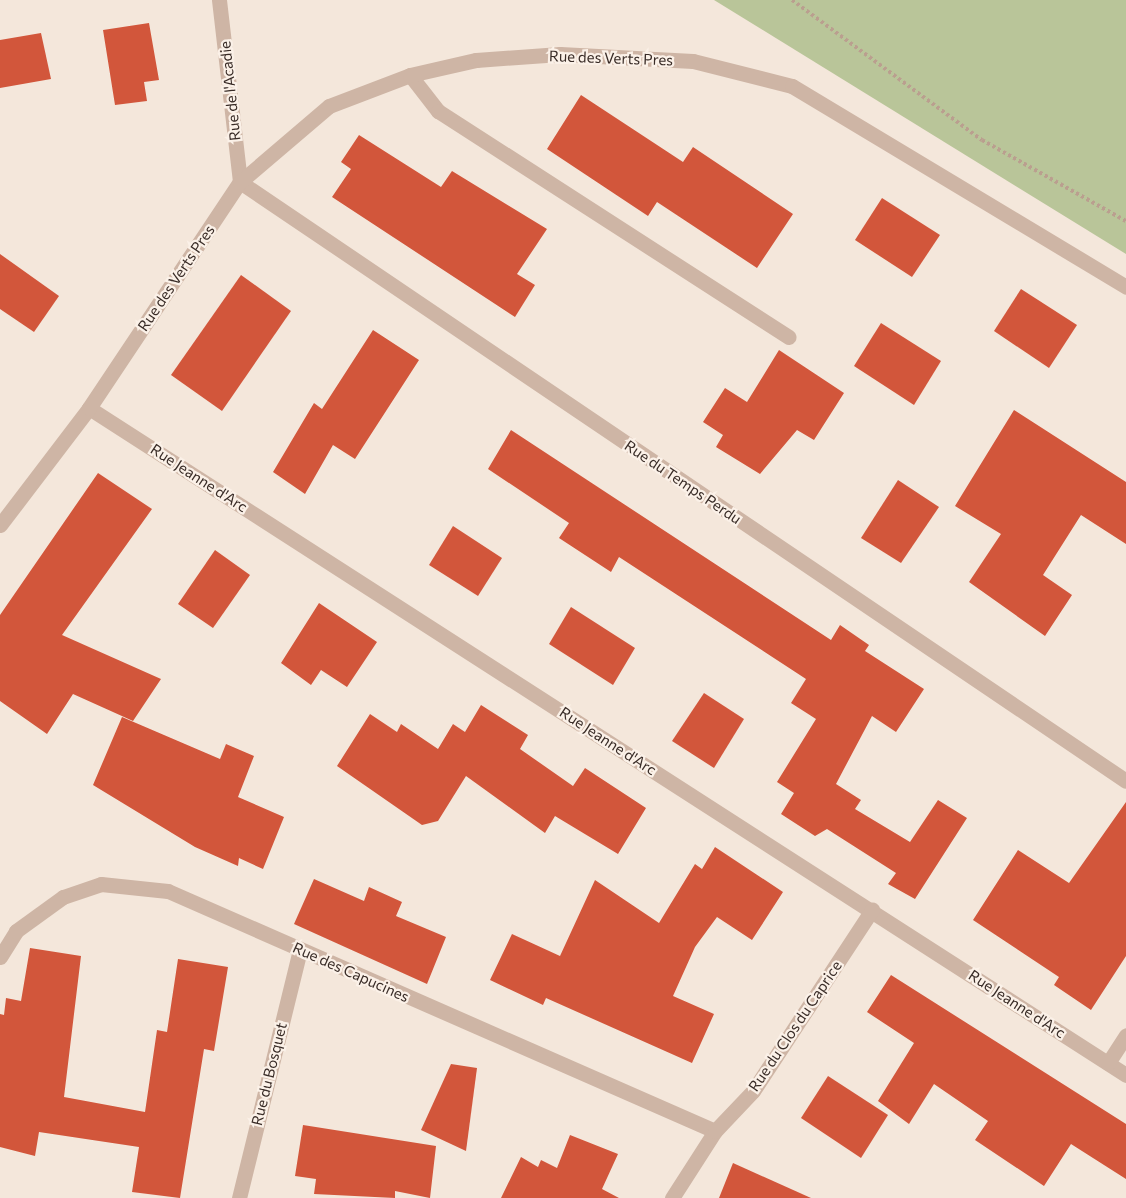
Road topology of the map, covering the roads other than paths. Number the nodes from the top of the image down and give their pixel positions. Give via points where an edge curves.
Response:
1 (219, 0) edge
2 (410, 75) junction
3 (240, 182) junction
4 (1126, 287) edge
5 (789, 337) dead end
6 (89, 408) junction
7 (0, 525) edge
8 (1126, 781) edge
9 (872, 910) junction
10 (300, 950) junction
11 (0, 957) edge
12 (1126, 1035) edge
13 (1108, 1063) junction
14 (1126, 1075) edge
15 (715, 1131) junction
16 (239, 1198) edge
17 (672, 1198) edge

1 - 3 street, Rue de l'Acadie
2 - 3 street, Rue des Verts Pres via 329,106
2 - 4 street, Rue des Verts Pres via 476,60 560,54 693,61 792,86
2 - 5 street via 438,111
3 - 6 street, Rue des Verts Pres
3 - 8 street, Rue du Temps Perdu
6 - 7 street, Rue des Verts Pres
6 - 9 street, Rue Jeanne d'Arc
9 - 13 street, Rue Jeanne d'Arc
9 - 15 street, Rue du Clos du Caprice via 753,1091
10 - 11 street, Rue des Capucines via 168,891 101,884 63,897 16,931
10 - 15 street, Rue des Capucines
10 - 16 street, Rue du Bosquet
12 - 13 street
13 - 14 street, Rue Jeanne d'Arc
15 - 17 street, Rue du Clos du Caprice

